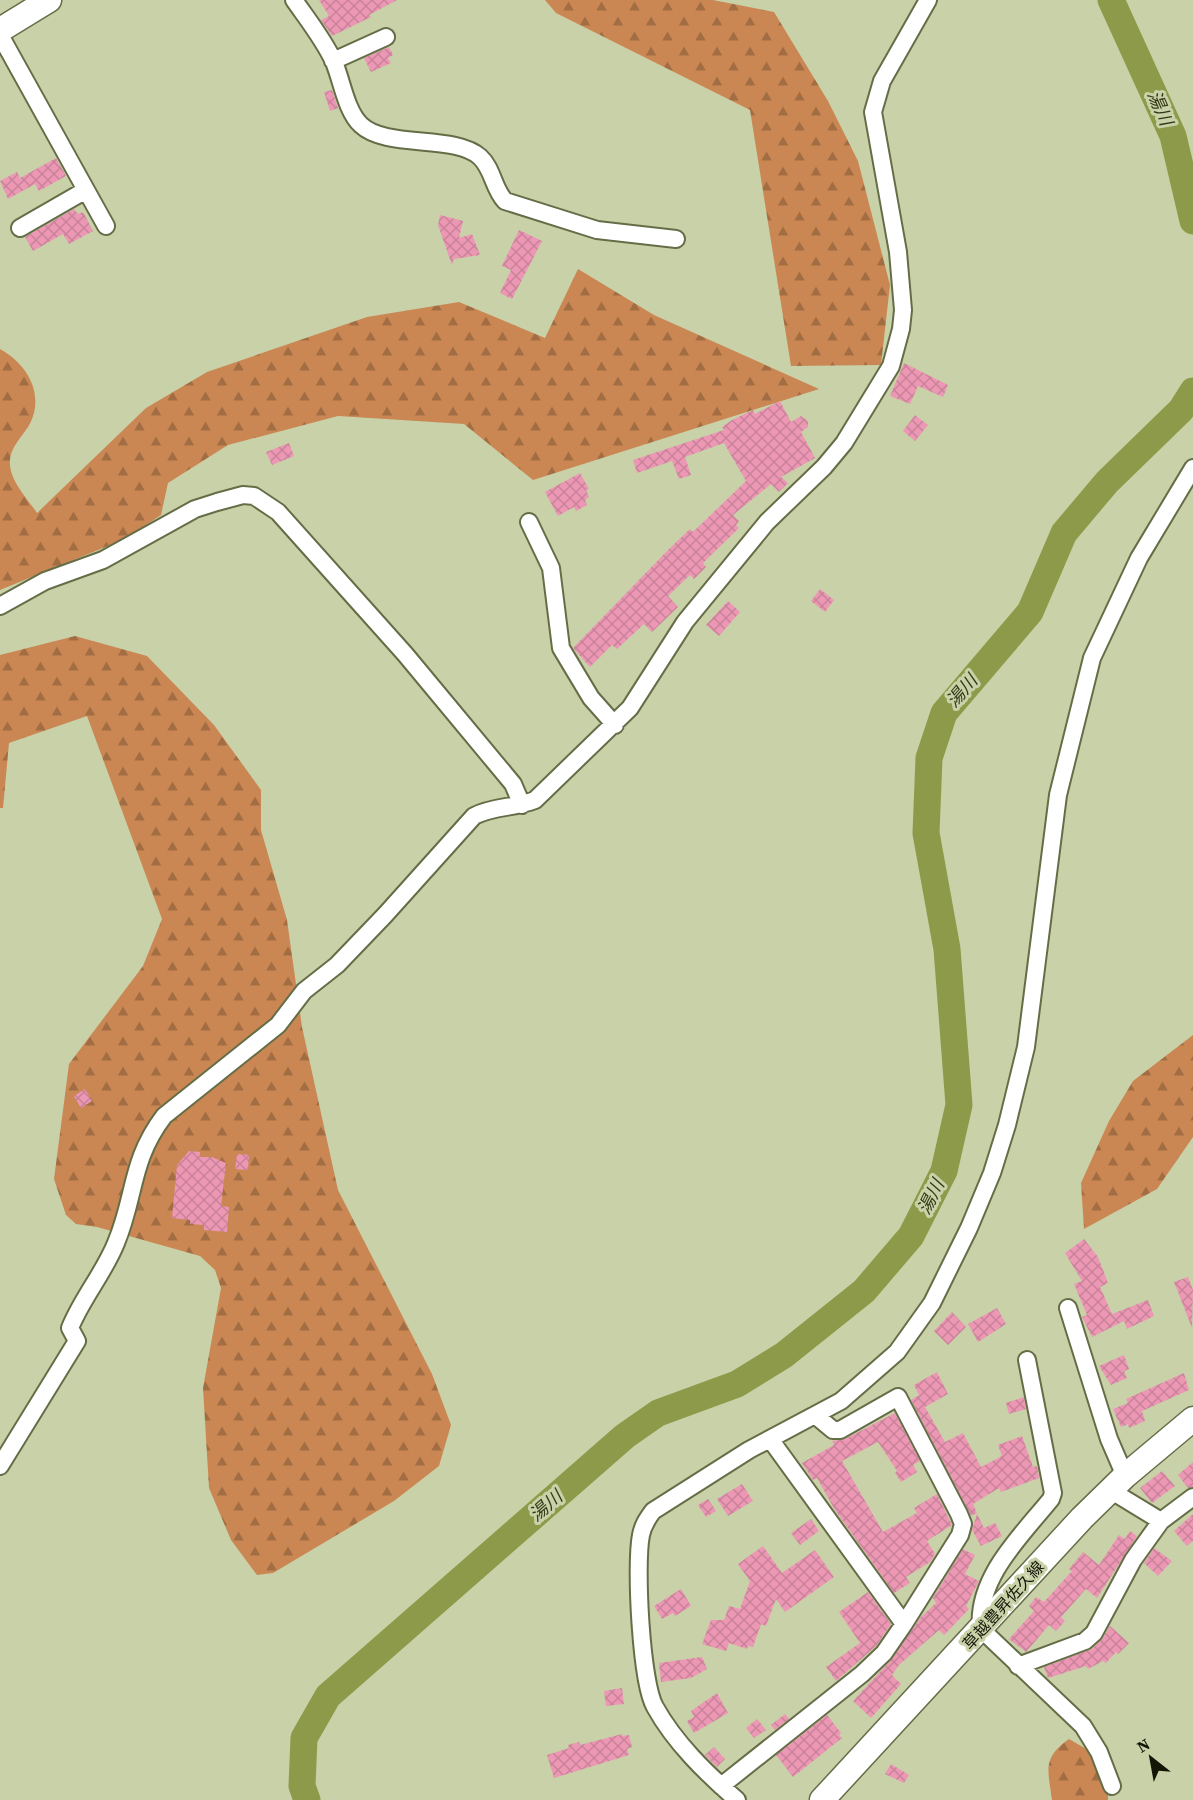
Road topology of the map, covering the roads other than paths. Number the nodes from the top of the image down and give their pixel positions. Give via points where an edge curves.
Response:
1 (49, 0) edge
2 (294, 0) edge
3 (928, 0) edge
4 (0, 30) edge
5 (0, 35) edge
6 (386, 37) dead end
7 (333, 61) junction
8 (86, 190) junction
9 (106, 226) dead end
10 (20, 228) dead end
11 (676, 239) dead end
12 (1193, 468) edge
13 (528, 522) dead end
14 (0, 606) edge
15 (615, 725) junction
16 (522, 805) junction
17 (1068, 1308) dead end
18 (1027, 1360) dead end
19 (815, 1415) junction
20 (1193, 1419) edge
21 (770, 1439) junction
22 (0, 1467) edge
23 (1118, 1483) junction
24 (1193, 1497) edge
25 (1161, 1521) junction
26 (904, 1624) junction
27 (981, 1629) junction
28 (1018, 1666) junction
29 (721, 1786) junction
30 (1112, 1786) dead end
31 (737, 1800) edge
32 (822, 1800) edge

1 - 4 main road
2 - 7 street
3 - 15 street via 882,81 873,112 898,252 903,310 891,366 844,443 767,522 685,622
5 - 8 street
6 - 7 street
7 - 11 street via 363,127 381,135 467,149 481,158 496,192 505,201 597,230
8 - 9 street
8 - 10 street
12 - 19 street via 1139,558 1092,658 1058,795 1026,1047 992,1173 932,1303 897,1352 841,1401
13 - 15 street via 551,568 561,648 591,698
14 - 16 street via 45,581 103,560 195,509 243,495 254,496 278,512 405,654 513,784
15 - 16 street via 535,800
16 - 22 street via 488,809 474,816 385,915 304,991 278,1025 164,1116 139,1158 126,1221 110,1259 70,1328 77,1341
17 - 23 street via 1109,1439
18 - 27 street via 1053,1493 998,1565 980,1612
19 - 21 street
19 - 26 street via 832,1430 840,1430 898,1397 959,1514 963,1524 960,1534
20 - 23 main road, 草越豊昇佐久線
21 - 26 street
21 - 29 street via 653,1511 640,1538 638,1580 648,1692 665,1723
23 - 25 street
23 - 27 main road, 草越豊昇佐久線
24 - 25 street
25 - 28 street via 1133,1560 1094,1633 1085,1641
26 - 29 street via 884,1653 862,1674
27 - 28 street
27 - 32 main road, 草越豊昇佐久線
28 - 30 street via 1083,1726 1099,1752
29 - 31 street

